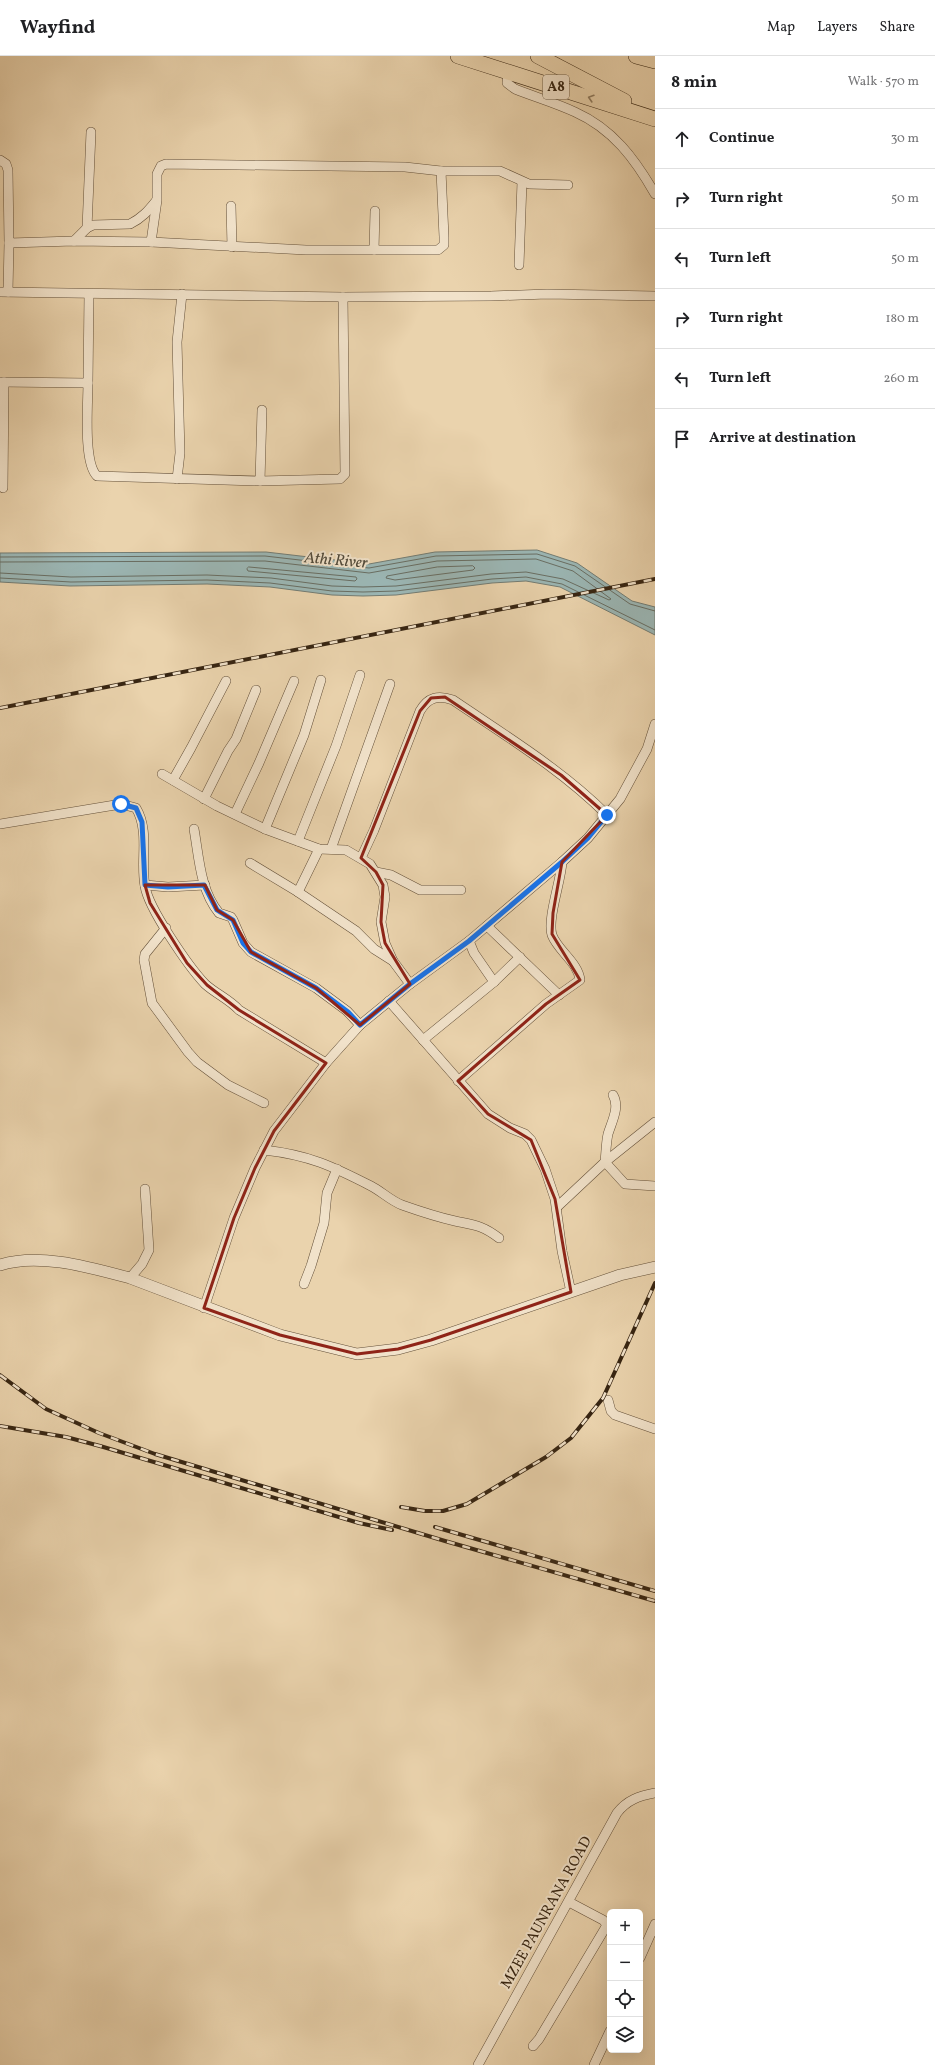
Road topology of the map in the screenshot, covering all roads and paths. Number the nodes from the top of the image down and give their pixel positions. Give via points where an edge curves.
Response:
1 (458, 56) edge
2 (538, 56) edge
3 (636, 56) edge
4 (655, 60) edge
5 (508, 72) junction
6 (655, 118) edge
7 (91, 132) dead end
8 (0, 160) edge
9 (441, 171) junction
10 (522, 182) junction
11 (568, 185) dead end
12 (655, 194) edge
13 (157, 200) junction
14 (231, 206) dead end
15 (376, 211) dead end
16 (87, 228) junction
17 (74, 241) junction
18 (9, 242) junction
19 (151, 242) junction
20 (232, 247) junction
21 (374, 250) junction
22 (519, 265) dead end
23 (4, 292) edge
24 (89, 294) junction
25 (182, 294) junction
26 (655, 296) edge
27 (343, 297) junction
28 (2, 382) edge
29 (88, 383) junction
30 (262, 410) dead end
31 (177, 479) junction
32 (260, 481) junction
33 (3, 488) dead end
34 (360, 675) dead end
35 (321, 680) dead end
36 (226, 681) dead end
37 (294, 681) dead end
38 (390, 684) dead end
39 (256, 690) dead end
40 (655, 724) edge
41 (162, 774) dead end
42 (173, 780) junction
43 (204, 799) junction
44 (234, 814) junction
45 (607, 815) junction
46 (0, 824) edge
47 (194, 829) dead end
48 (266, 829) junction
49 (298, 841) junction
50 (319, 849) junction
51 (331, 849) junction
52 (362, 858) junction
53 (562, 862) junction
54 (250, 863) dead end
55 (376, 872) junction
56 (145, 885) junction
57 (204, 885) junction
58 (461, 890) dead end
59 (298, 892) junction
60 (487, 926) junction
61 (166, 928) junction
62 (469, 941) junction
63 (520, 957) junction
64 (393, 961) junction
65 (494, 982) junction
66 (410, 984) junction
67 (559, 995) junction
68 (389, 1001) junction
69 (360, 1025) junction
70 (423, 1040) junction
71 (326, 1063) junction
72 (458, 1081) junction
73 (613, 1095) dead end
74 (264, 1103) dead end
75 (655, 1122) edge
76 (264, 1150) junction
77 (605, 1162) junction
78 (337, 1168) junction
79 (655, 1186) edge
80 (145, 1189) dead end
81 (557, 1207) junction
82 (499, 1238) dead end
83 (0, 1265) edge
84 (655, 1267) edge
85 (130, 1278) junction
86 (304, 1284) dead end
87 (571, 1292) junction
88 (204, 1308) junction
89 (608, 1400) dead end
90 (655, 1429) edge
91 (655, 1794) edge
92 (569, 1902) junction
93 (655, 1924) edge
94 (607, 1926) edge
95 (607, 1929) edge
96 (643, 1943) edge
97 (607, 2037) edge
98 (533, 2046) dead end
99 (478, 2065) edge
100 (594, 2065) edge

1 - 5 highway, A8
2 - 6 highway
3 - 4 highway
6 -> 5 highway, A8
5 - 12 street via 508,83 515,89 575,112 608,131 636,162
7 - 16 street
8 - 18 street via 6,164 8,170
9 - 10 street via 500,171
9 - 13 street via 405,167 166,164 158,170
9 - 21 street via 444,237 442,248
10 - 11 street
10 - 22 street
13 - 16 street via 148,212 130,224 96,224
13 - 19 street
14 - 20 street
15 - 21 street
16 - 17 street
17 - 18 street
17 - 19 street
18 - 23 street
19 - 20 street
20 - 21 street
23 - 24 street
24 - 25 street
24 - 29 street
25 - 27 street
25 - 31 street via 177,342 180,452
26 - 27 street via 547,294
27 - 32 street via 345,474 334,480
28 - 29 street
28 - 33 street
29 - 31 street via 88,449 94,473 102,477
30 - 32 street
31 - 32 street
34 - 49 street via 336,746
35 - 48 street via 301,742
36 - 42 street
37 - 44 street
38 - 51 street
39 - 43 street via 236,739
40 - 45 street via 647,749 635,773
41 - 42 street
42 - 43 street
43 - 44 street
44 - 48 street
45 - 52 street via 566,778 453,700 437,697 426,702 420,711
45 - 53 street via 588,838
46 - 56 street via 121,804 133,806 142,822
47 - 57 street
48 - 49 street
49 - 50 street
50 - 51 street
50 - 59 street
51 - 52 street via 346,850
52 - 55 street
53 - 60 street
53 - 67 street via 552,934 577,971 580,980
54 - 59 street
55 - 58 street via 391,875 420,890
55 - 64 street via 384,891 381,922 383,936
56 - 57 street
56 - 61 street via 150,903
57 - 69 street via 217,910 233,920 243,943 251,952 316,988 348,1012
59 - 64 street via 356,931 374,949
60 - 62 street
60 - 63 street
61 - 71 street via 187,963 207,985 230,1000 239,1010
61 - 74 street via 144,960 152,1003 197,1062 228,1085
62 - 65 street
62 - 66 street
63 - 65 street
63 - 67 street
64 - 66 street
65 - 70 street
66 - 68 street
67 - 72 street
68 - 69 street
68 - 70 street
69 - 71 street
70 - 72 street
71 - 76 street via 274,1131
72 - 81 street via 488,1114 528,1136 544,1169
73 - 77 street via 616,1110 608,1134
75 - 77 street
76 - 78 street via 304,1156
76 - 88 street via 234,1218
77 - 79 street via 625,1184
77 - 81 street
78 - 82 street via 400,1204 455,1221 472,1223 486,1228
78 - 86 street via 327,1193 324,1223
80 - 85 street via 149,1250 142,1264
81 - 87 street via 562,1250
83 - 85 street via 39,1261 86,1267
84 - 87 street via 620,1275
85 - 88 street
87 - 88 street via 431,1340 398,1349 357,1354 280,1335
89 - 90 street via 611,1411 615,1414
91 - 92 street, MZEE PAUNRANA ROAD via 636,1798 622,1808
92 - 94 street via 603,1920
92 - 99 street, MZEE PAUNRANA ROAD
93 - 96 street
95 - 98 street
97 - 100 street

